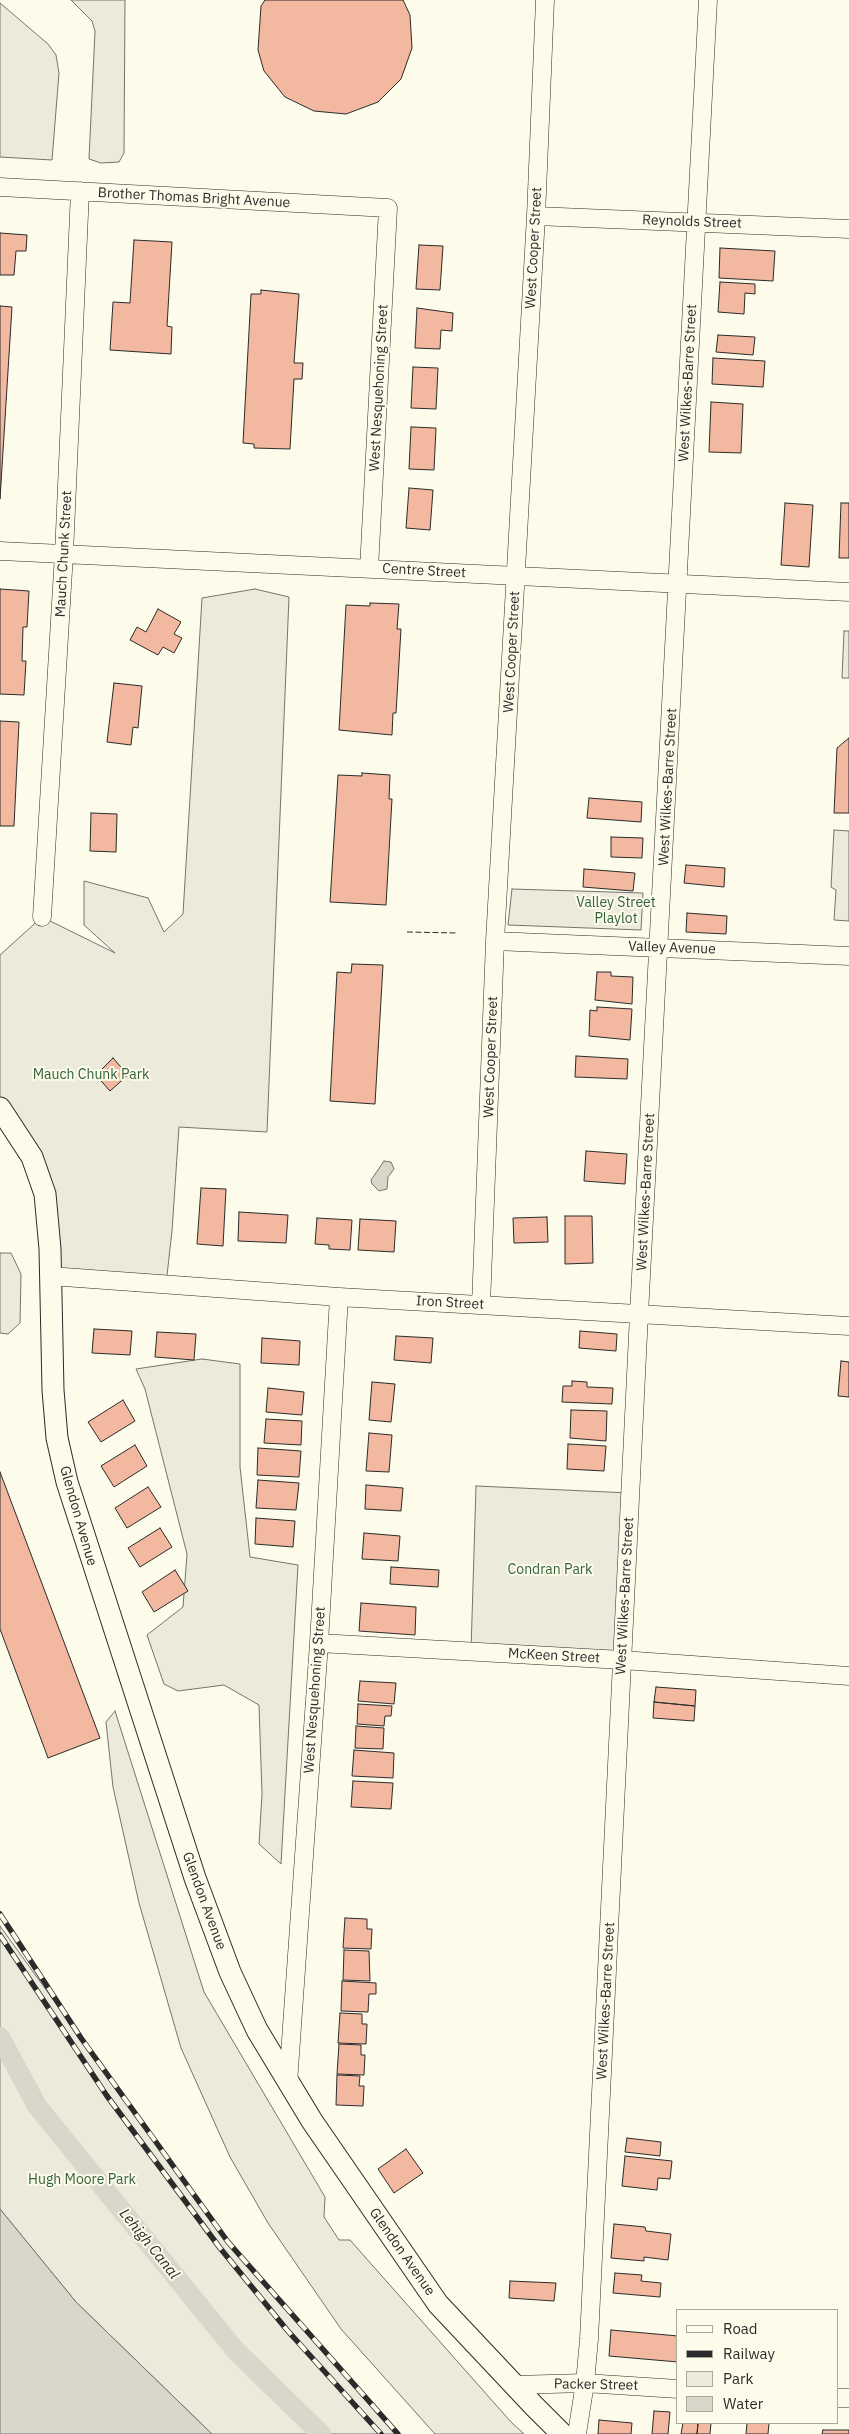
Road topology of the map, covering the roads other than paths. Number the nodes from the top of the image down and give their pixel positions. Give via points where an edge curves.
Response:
1 (545, 0) edge
2 (708, 0) edge
3 (0, 187) edge
4 (80, 192) junction
5 (388, 208) joint
6 (536, 216) junction
7 (696, 222) junction
8 (849, 229) edge
9 (0, 550) edge
10 (64, 554) junction
11 (369, 568) junction
12 (516, 576) junction
13 (679, 584) junction
14 (849, 592) edge
15 (42, 917) dead end
16 (495, 941) junction
17 (659, 947) junction
18 (849, 956) edge
19 (0, 1108) edge
20 (50, 1276) junction
21 (339, 1297) junction
22 (481, 1305) junction
23 (639, 1314) junction
24 (849, 1326) edge
25 (319, 1643) junction
26 (622, 1660) junction
27 (849, 1676) edge
28 (288, 2083) junction
29 (585, 2383) junction
30 (514, 2385) junction
31 (676, 2389) edge
32 (562, 2434) edge
33 (576, 2434) edge

1 - 6 street, West Cooper Street
2 - 7 street, West Wilkes-Barre Street
3 - 4 street, Brother Thomas Bright Avenue
4 - 5 street, Brother Thomas Bright Avenue
4 - 10 street, Mauch Chunk Street
5 - 11 street, West Nesquehoning Street
6 - 7 street, Reynolds Street
6 - 12 street, West Cooper Street
7 - 8 street, Reynolds Street
7 - 13 street, West Wilkes-Barre Street
9 - 10 street, Centre Street
10 - 11 street, Centre Street
10 - 15 street, Mauch Chunk Street
11 - 12 street, Centre Street
12 - 13 street, Centre Street
12 - 16 street, West Cooper Street
13 - 14 street, Centre Street
13 - 17 street, West Wilkes-Barre Street
16 - 17 street, Valley Avenue
16 - 22 street, West Cooper Street
17 - 18 street, Valley Avenue
17 - 23 street, West Wilkes-Barre Street
19 - 20 street, Glendon Avenue via 23,1140 42,1182 48,1209
20 - 21 street, Iron Street
20 - 28 street, Glendon Avenue via 55,1418 72,1502 217,1941 252,2021
21 - 22 street, Iron Street
21 - 25 street, West Nesquehoning Street
22 - 23 street, Iron Street
23 - 24 street, Iron Street
23 - 26 street, West Wilkes-Barre Street
25 - 26 street, McKeen Street
25 - 28 street, West Nesquehoning Street
26 - 27 street, McKeen Street
26 - 29 street, West Wilkes-Barre Street
28 - 30 street, Glendon Avenue via 438,2304
29 - 30 street, Packer Street
29 - 31 street, Packer Street
29 - 33 street, West Wilkes-Barre Street
30 - 32 street, Glendon Avenue

